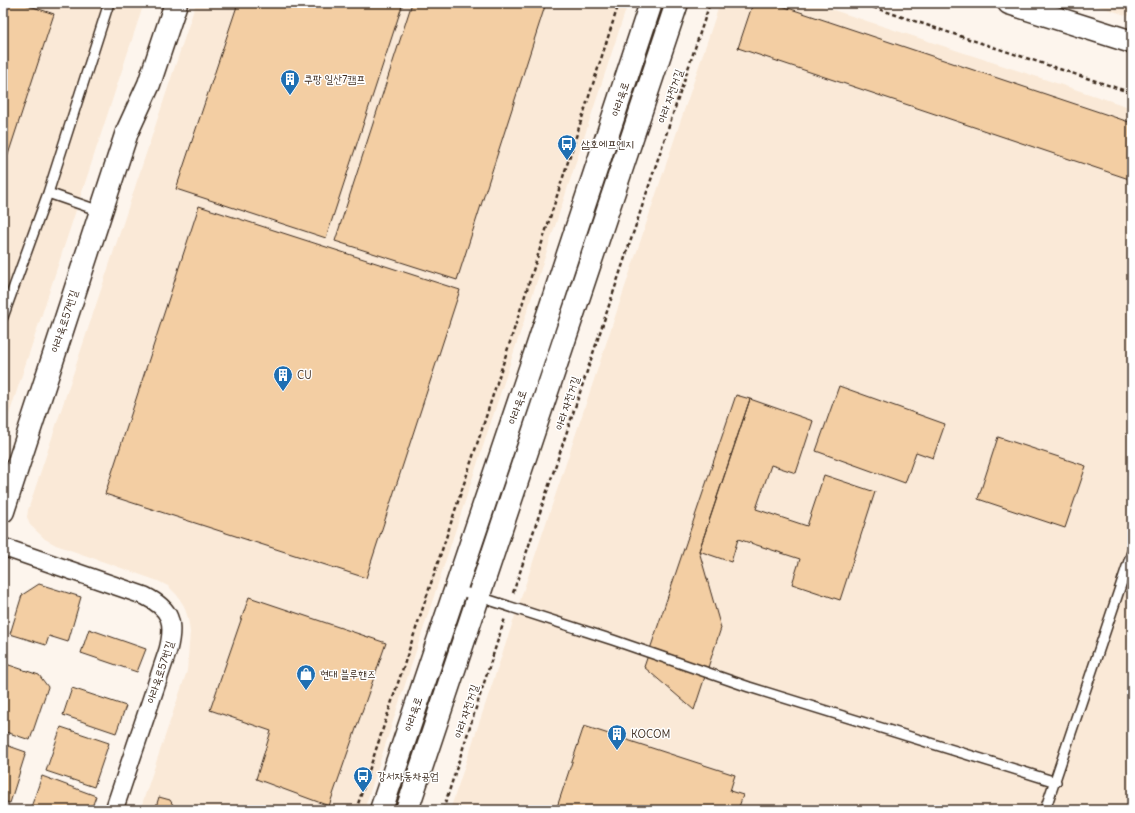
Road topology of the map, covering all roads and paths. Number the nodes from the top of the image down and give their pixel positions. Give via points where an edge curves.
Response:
1 (109, 3) edge
2 (161, 3) edge
3 (176, 3) edge
4 (619, 3) edge
5 (651, 3) edge
6 (677, 3) edge
7 (710, 3) edge
8 (860, 3) edge
9 (1009, 3) edge
10 (1132, 42) edge
11 (1132, 93) edge
12 (127, 132) junction
13 (48, 193) junction
14 (100, 211) junction
15 (3, 317) edge
16 (3, 511) edge
17 (3, 547) edge
18 (1132, 552) edge
19 (455, 588) junction
20 (477, 596) junction
21 (508, 607) junction
22 (1056, 782) junction
23 (114, 810) edge
24 (356, 810) edge
25 (381, 810) edge
26 (407, 810) edge
27 (443, 810) edge
28 (1045, 810) edge

1 - 13 lane
2 - 12 street, 아라육로57번길 via 136,80
3 - 12 street, 아라육로57번길 via 149,84
4 - 24 path via 486,418
5 - 19 street, 아라육로
6 - 20 street
7 - 21 path, 아라 자전거길
8 - 11 path
9 - 10 street
12 - 14 street, 아라육로57번길
13 - 14 lane
13 - 15 lane
14 - 16 street, 아라육로57번길
17 - 23 street, 아라육로57번길 via 145,596 161,604 169,616 172,636
18 - 22 lane
19 - 20 lane
19 - 25 street, 아라육로
20 - 21 lane
20 - 26 street
21 - 22 lane via 749,687
21 - 27 path, 아라 자전거길
22 - 28 lane

